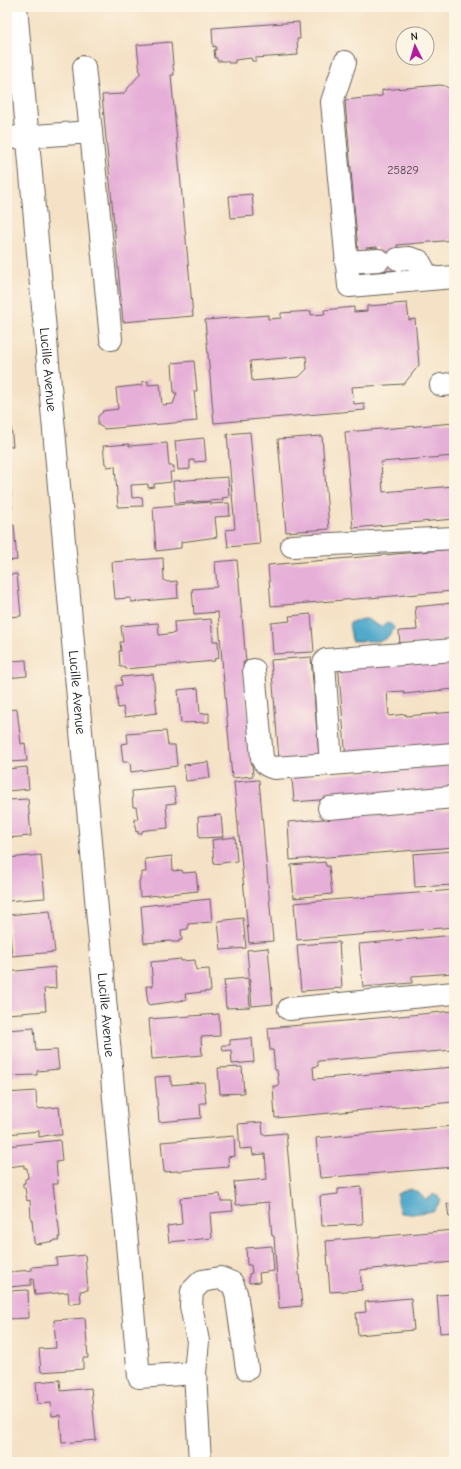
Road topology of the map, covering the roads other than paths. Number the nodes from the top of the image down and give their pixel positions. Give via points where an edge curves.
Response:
1 (16, 7) edge
2 (345, 62) dead end
3 (84, 67) dead end
4 (91, 132) junction
5 (17, 137) edge
6 (346, 262) junction
7 (444, 278) edge
8 (111, 338) dead end
9 (454, 538) edge
10 (292, 546) dead end
11 (454, 650) edge
12 (254, 670) dead end
13 (454, 754) edge
14 (331, 764) junction
15 (454, 797) edge
16 (329, 808) dead end
17 (454, 993) edge
18 (289, 1009) dead end
19 (247, 1369) dead end
20 (195, 1373) junction
21 (200, 1462) edge

1 - 5 street, Lucille Avenue
2 - 6 street via 332,102
3 - 4 street
4 - 5 street
4 - 8 street
5 - 20 street, Lucille Avenue via 139,1378
6 - 7 street via 409,258 419,262 426,274
6 - 7 street via 348,286
9 - 10 street
11 - 14 street via 326,660 324,663
12 - 14 street via 264,763 274,768
13 - 14 street
15 - 16 street
17 - 18 street
19 - 20 street via 236,1293 232,1283 220,1278 202,1281 192,1291 191,1306 198,1341
20 - 21 street

